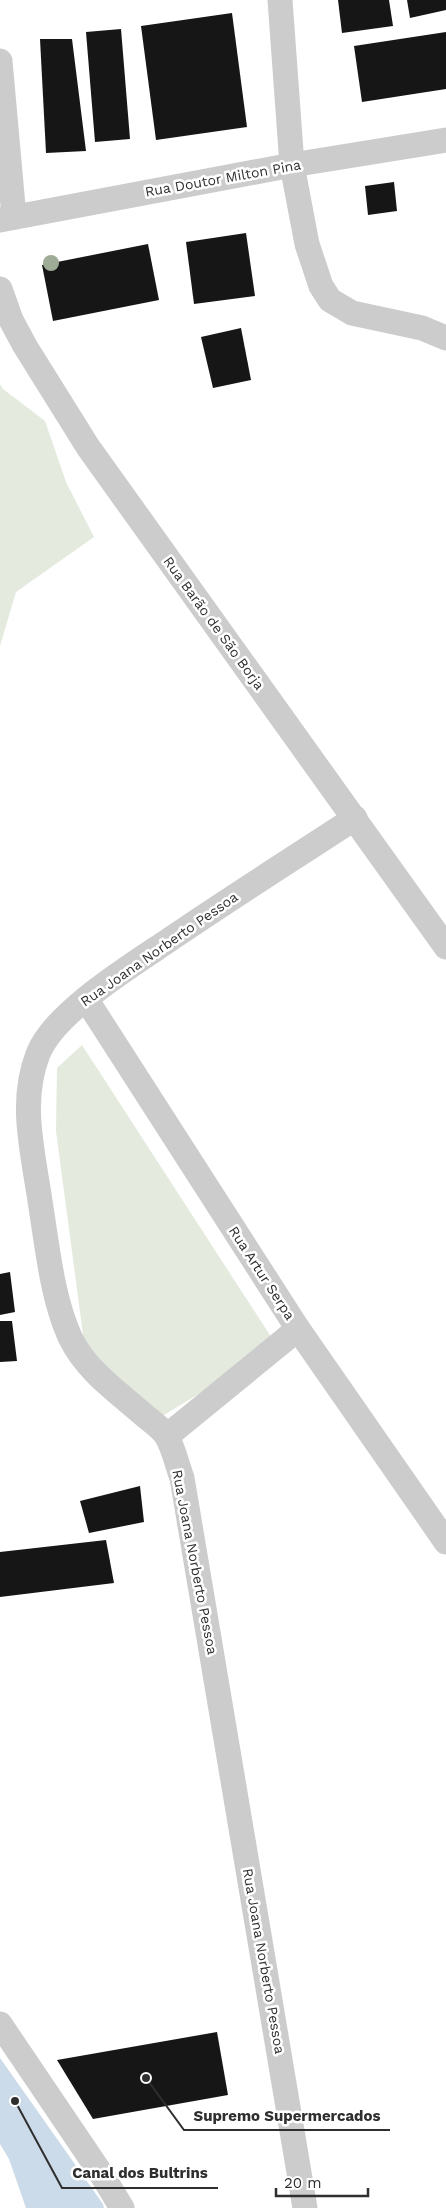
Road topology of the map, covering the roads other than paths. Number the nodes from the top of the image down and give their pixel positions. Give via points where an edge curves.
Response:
1 (280, 0) edge
2 (0, 61) edge
3 (446, 140) edge
4 (292, 165) junction
5 (7, 218) edge
6 (0, 289) edge
7 (446, 338) edge
8 (355, 818) junction
9 (446, 947) edge
10 (86, 999) junction
11 (298, 1329) junction
12 (167, 1436) junction
13 (446, 1542) edge
14 (0, 2024) edge
15 (122, 2208) edge
16 (305, 2208) edge

1 - 4 street
2 - 5 street
3 - 4 street, Rua Doutor Milton Pina
4 - 5 street, Rua Doutor Milton Pina
4 - 7 street via 313,268 330,300 352,313 422,328
6 - 8 street, Rua Barão de São Borja via 25,346 88,447
8 - 9 street, Rua Barão de São Borja
8 - 10 street, Rua Joana Norberto Pessoa via 210,912
10 - 11 street, Rua Artur Serpa
10 - 12 street, Rua Joana Norberto Pessoa via 44,1043 28,1092 28,1116 54,1282 70,1337 81,1355 97,1374
11 - 12 street
11 - 13 street, Rua Artur Serpa
12 - 16 street, Rua Joana Norberto Pessoa via 182,1478
14 - 15 street

